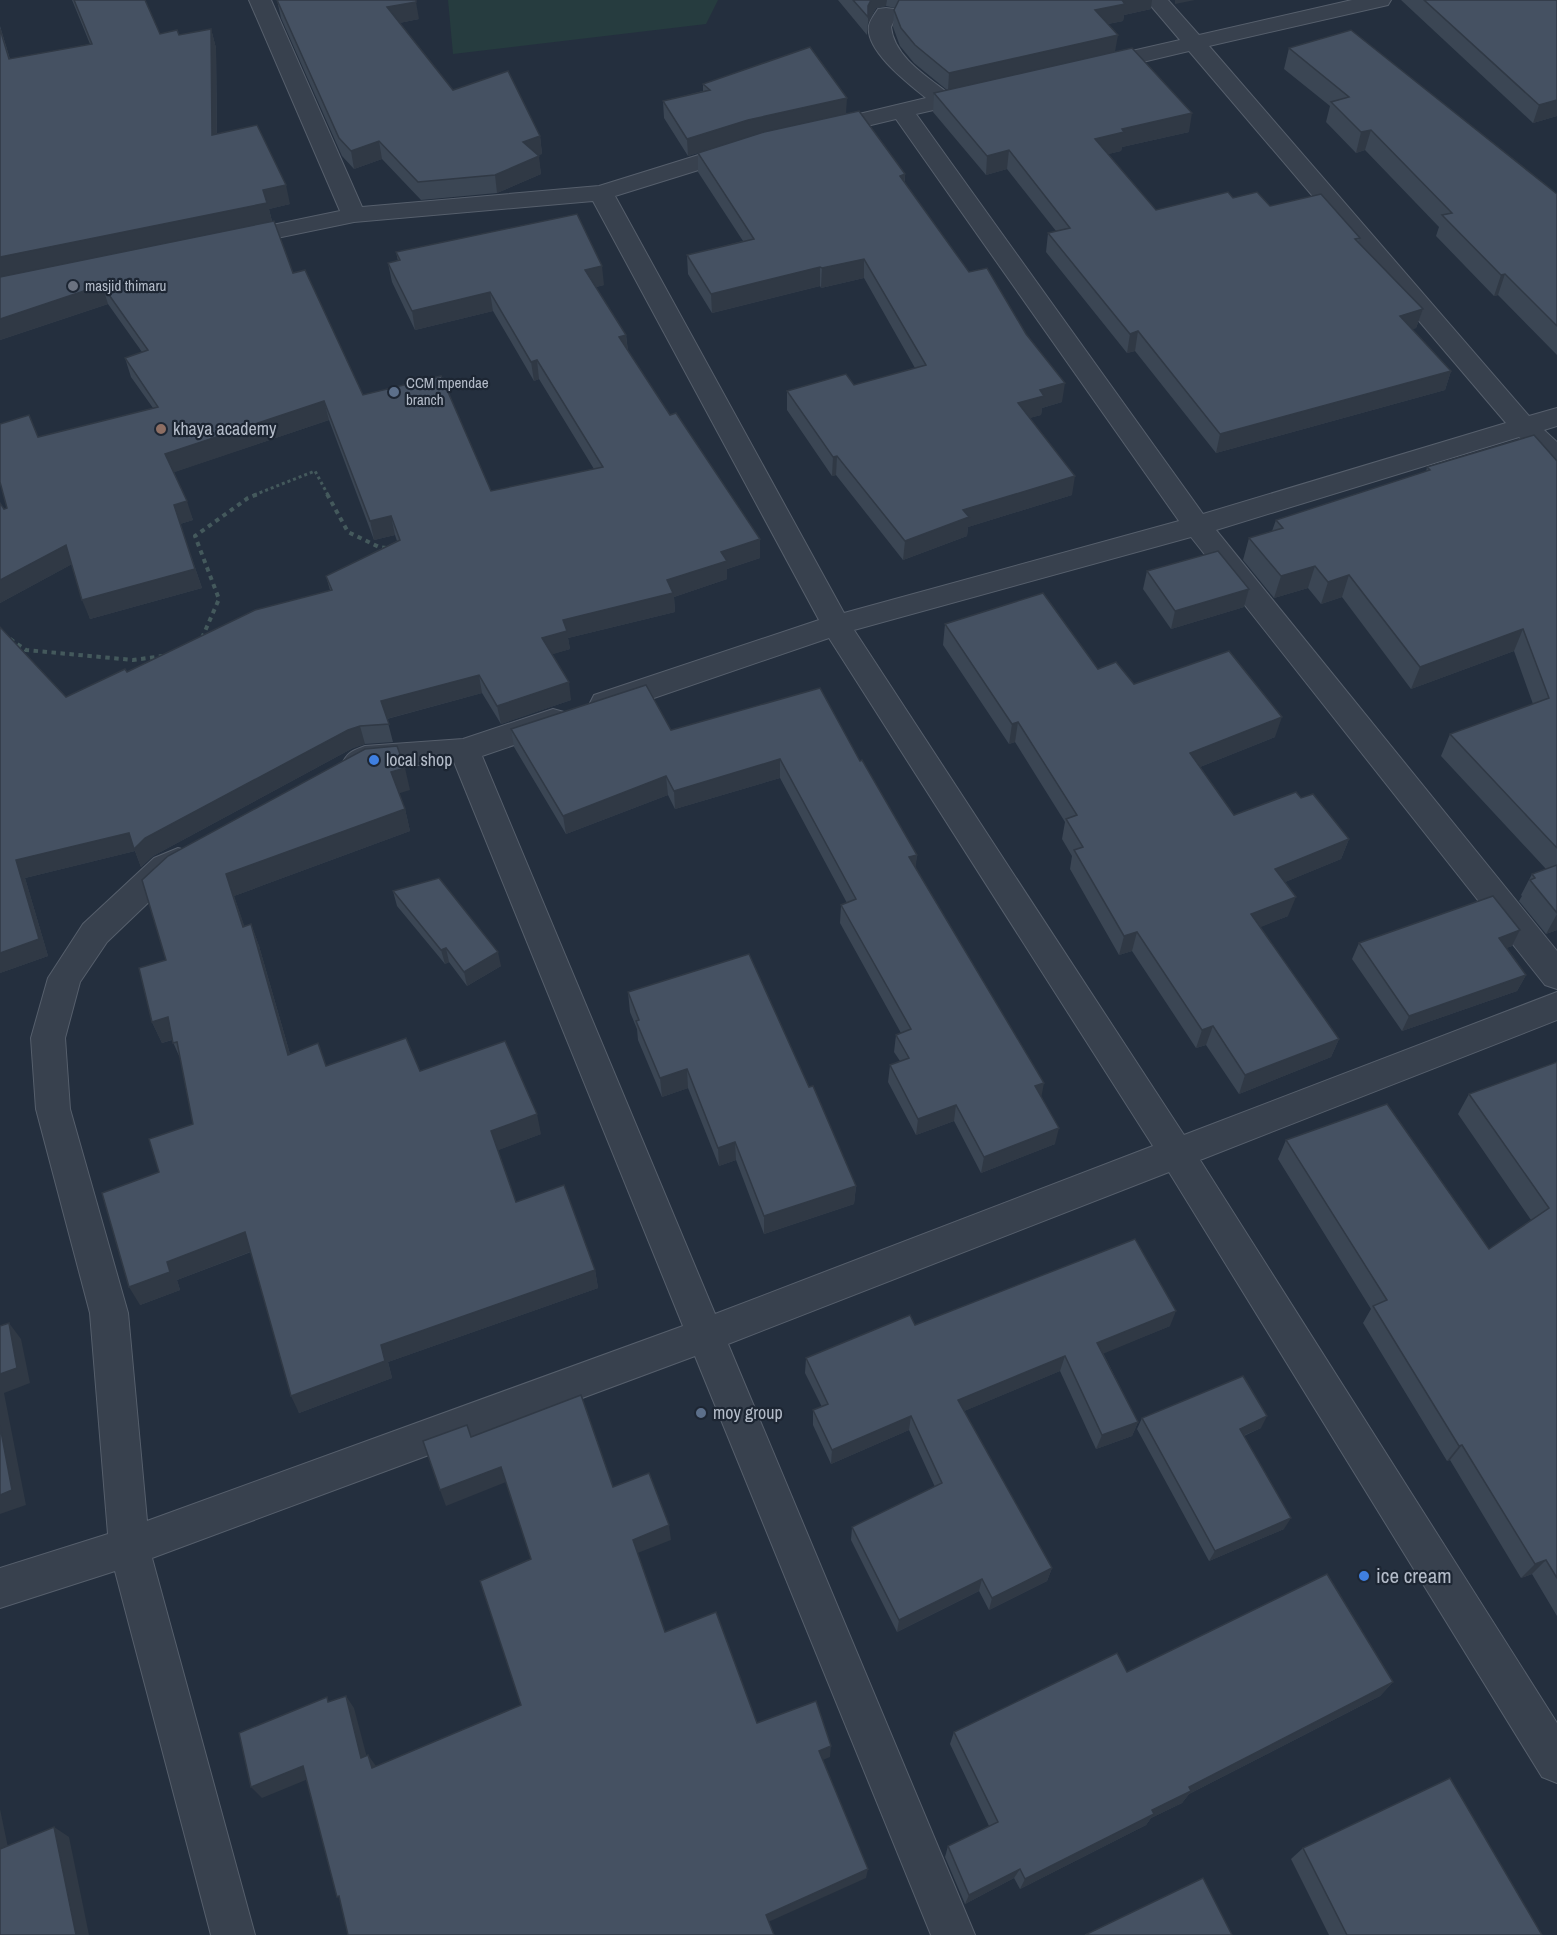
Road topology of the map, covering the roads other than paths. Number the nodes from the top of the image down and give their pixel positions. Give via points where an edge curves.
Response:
1 (260, 0) edge
2 (1157, 0) edge
3 (1380, 0) edge
4 (886, 14) dead end
5 (1196, 43) junction
6 (1069, 72) edge
7 (1000, 88) edge
8 (943, 101) junction
9 (902, 111) junction
10 (801, 134) edge
11 (768, 142) edge
12 (601, 193) junction
13 (354, 215) junction
14 (217, 243) edge
15 (1557, 417) edge
16 (1524, 427) junction
17 (1557, 457) edge
18 (1197, 526) junction
19 (836, 625) junction
20 (464, 750) junction
21 (333, 775) edge
22 (207, 844) edge
23 (1557, 975) edge
24 (1557, 1006) edge
25 (1177, 1154) junction
26 (706, 1335) junction
27 (129, 1547) junction
28 (0, 1588) edge
29 (1557, 1762) edge
30 (233, 1935) edge
31 (953, 1935) edge

1 - 13 street
2 - 5 street
3 - 5 street
4 - 8 street via 880,25 885,44 901,64
5 - 6 street
5 - 16 street
7 - 8 street
8 - 9 street
9 - 10 street
9 - 18 street
11 - 12 street
12 - 13 street
12 - 19 street
13 - 14 street
15 - 16 street
16 - 17 street
16 - 18 street
18 - 19 street
18 - 23 street
19 - 20 street
19 - 25 street
20 - 21 street via 365,758
20 - 26 street
22 - 27 street via 165,867 94,933 65,978 48,1038 52,1109 109,1312
24 - 25 street
25 - 26 street
25 - 29 street
26 - 27 street
26 - 31 street
27 - 28 street
27 - 30 street

